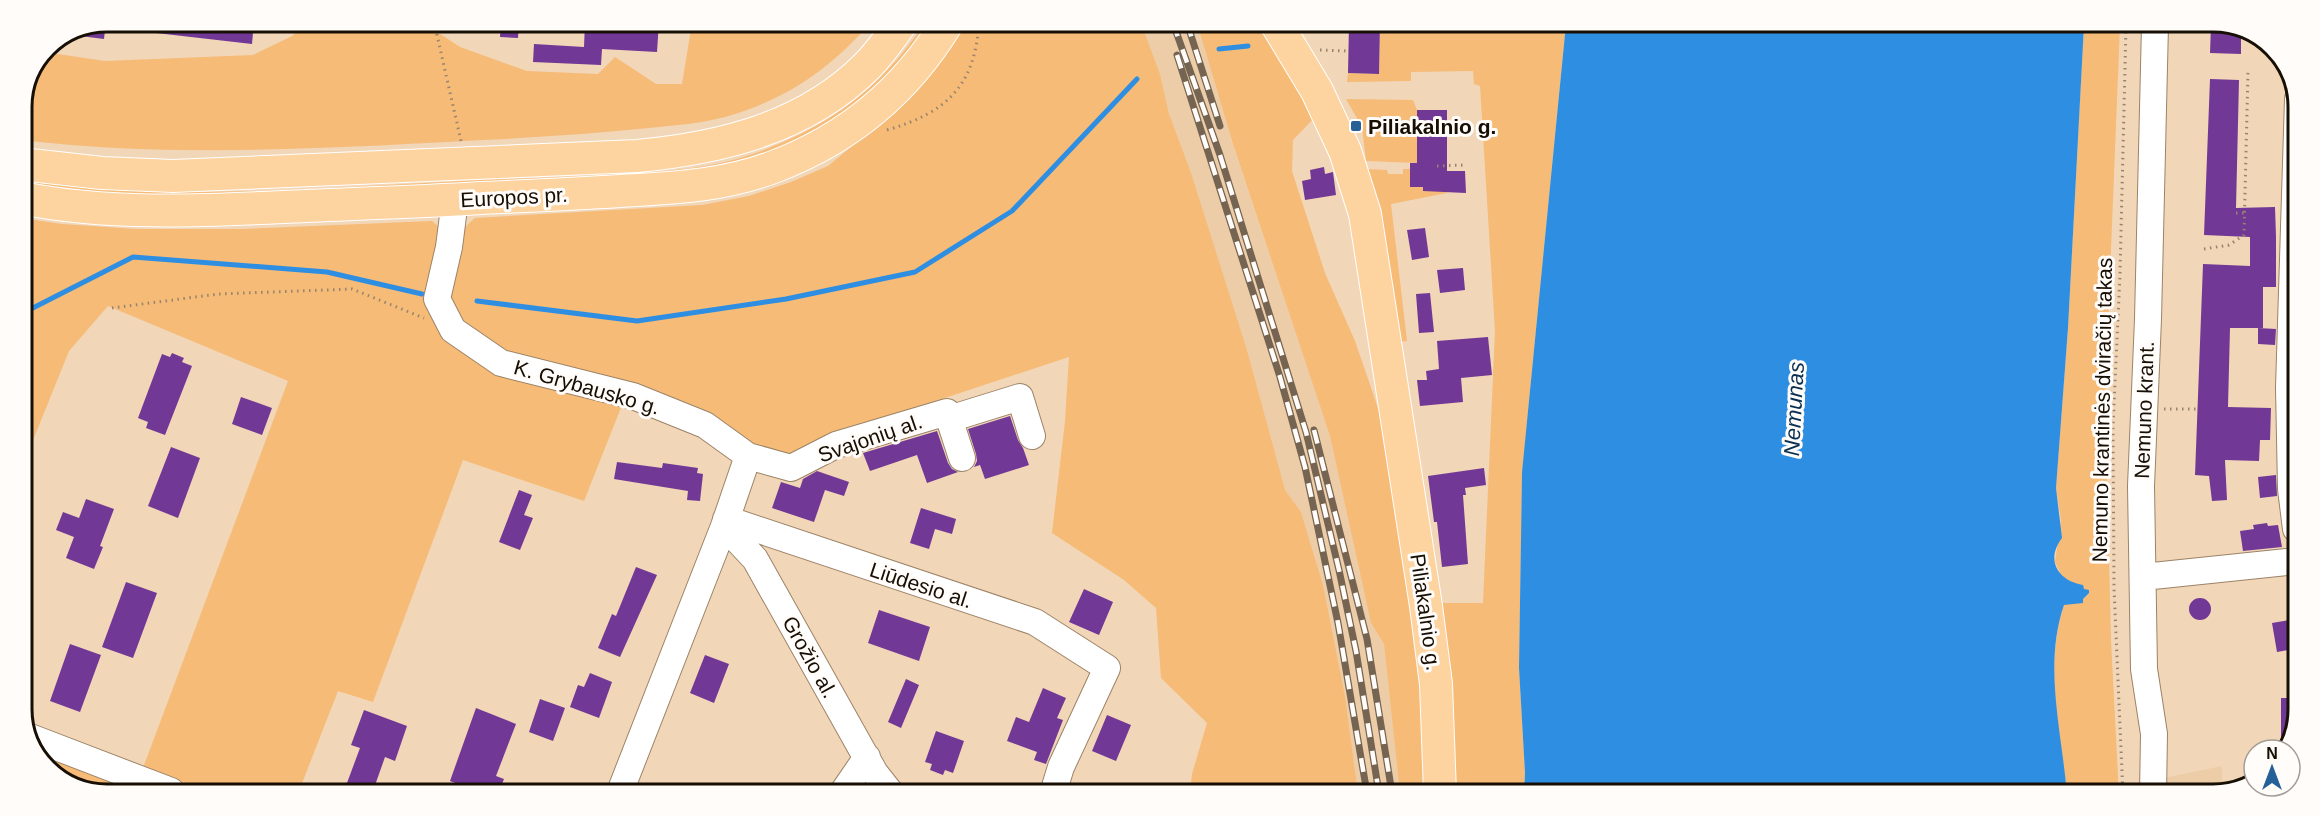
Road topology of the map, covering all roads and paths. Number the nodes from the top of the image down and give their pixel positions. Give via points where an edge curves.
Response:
1 (437, 31) edge
2 (895, 31) edge
3 (941, 31) edge
4 (978, 31) edge
5 (1281, 31) edge
6 (2126, 31) edge
7 (2155, 31) edge
8 (1320, 50) dead end
9 (1348, 51) dead end
10 (2247, 71) dead end
11 (2240, 105) dead end
12 (2247, 106) junction
13 (878, 133) dead end
14 (2239, 140) dead end
15 (2246, 140) junction
16 (462, 146) dead end
17 (32, 165) edge
18 (1465, 165) dead end
19 (1437, 166) dead end
20 (2237, 177) dead end
21 (2245, 178) junction
22 (32, 199) edge
23 (455, 200) junction
24 (2236, 213) dead end
25 (2244, 213) junction
26 (2204, 249) dead end
27 (112, 308) dead end
28 (453, 330) junction
29 (2144, 409) junction
30 (2196, 409) dead end
31 (949, 419) junction
32 (1032, 436) dead end
33 (748, 456) junction
34 (962, 458) dead end
35 (725, 522) junction
36 (2288, 562) edge
37 (2143, 577) junction
38 (38, 740) edge
39 (867, 758) junction
40 (153, 784) edge
41 (623, 784) edge
42 (849, 784) edge
43 (885, 784) edge
44 (1056, 784) edge
45 (1440, 784) edge
46 (2122, 784) edge
47 (2152, 784) edge

1 - 16 path
2 - 17 main road, Europos pr. via 867,66 827,98 799,114 740,140 684,151 173,176
3 - 23 main road, Europos pr. via 910,75 882,103 840,135 774,167 691,187
4 - 13 path via 974,55 956,92 924,118
5 - 45 main road, Piliakalnio g. via 1317,91 1345,151 1365,214 1435,673
6 - 46 path, Nemuno krantinės dviračių takas via 2113,427
7 - 29 street, Nemuno krant.
8 - 9 path
10 - 12 path
11 - 12 path
12 - 15 path
14 - 15 path
15 - 21 path
18 - 19 path
20 - 21 path
21 - 25 path
22 - 23 main road, Europos pr. via 145,210
23 - 28 street, K. Grybausko g. via 437,299
24 - 25 path
25 - 26 path via 2244,235 2229,245
27 - 28 path via 218,294 352,289
28 - 33 street, K. Grybausko g. via 501,363 633,396 705,425
29 - 30 path
29 - 37 street, Nemuno krant.
31 - 32 street via 1020,397
31 - 33 street, Svajonių al. via 947,412 836,445 791,468
31 - 34 street, Svajonių al.
33 - 35 street
35 - 39 street, Grožio al. via 755,559
35 - 41 street
35 - 44 street, Liūdesio al. via 1035,622 1107,668
36 - 37 street
37 - 47 street, Nemuno krant. via 2144,669 2154,734
38 - 40 street
39 - 42 street
39 - 43 street, Grožio al.

